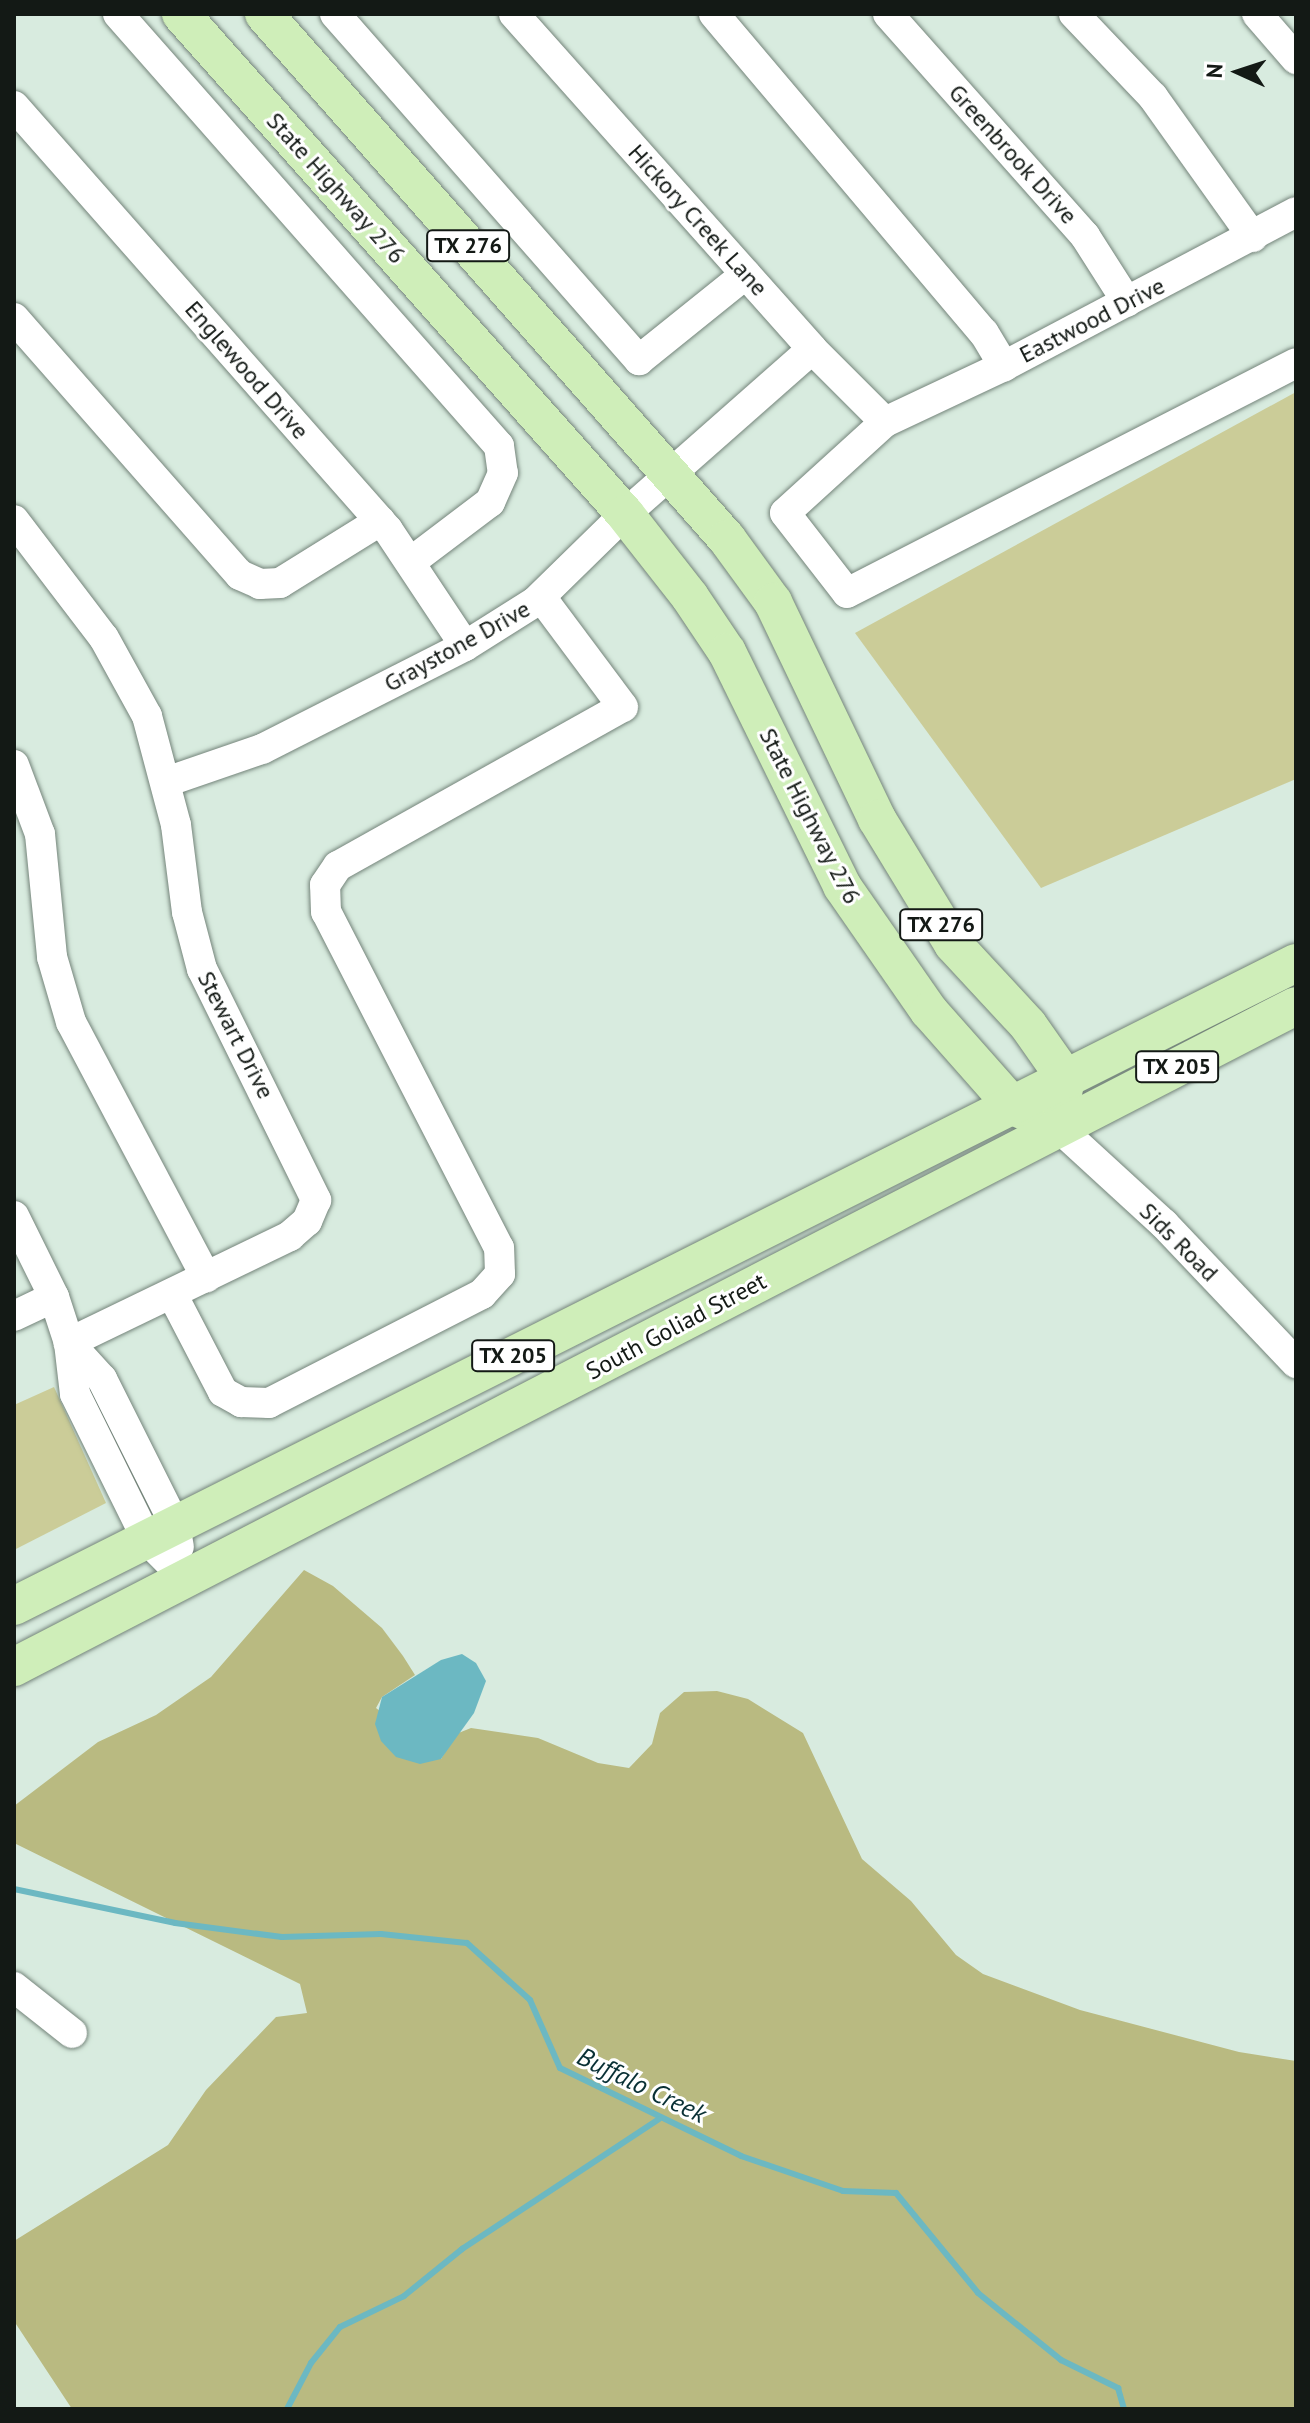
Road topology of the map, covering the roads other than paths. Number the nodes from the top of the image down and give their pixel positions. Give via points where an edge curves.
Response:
1 (118, 14) edge
2 (181, 14) edge
3 (264, 14) edge
4 (335, 14) edge
5 (514, 14) edge
6 (714, 14) edge
7 (888, 14) edge
8 (1074, 14) edge
9 (1257, 14) edge
10 (1296, 59) edge
11 (14, 106) edge
12 (1296, 212) edge
13 (1253, 237) junction
14 (746, 274) junction
15 (1127, 302) junction
16 (14, 318) edge
17 (812, 349) junction
18 (1296, 363) edge
19 (1004, 366) junction
20 (885, 422) junction
21 (672, 477) junction
22 (625, 514) junction
23 (14, 520) edge
24 (380, 521) junction
25 (412, 561) junction
26 (541, 597) junction
27 (465, 646) junction
28 (14, 765) edge
29 (166, 782) junction
30 (1296, 963) edge
31 (1296, 1006) edge
32 (1066, 1079) junction
33 (1013, 1106) junction
34 (1057, 1126) junction
35 (14, 1216) edge
36 (206, 1277) junction
37 (172, 1294) junction
38 (54, 1297) junction
39 (14, 1316) edge
40 (69, 1343) junction
41 (1296, 1363) edge
42 (161, 1532) junction
43 (186, 1579) junction
44 (14, 1606) edge
45 (14, 1667) edge
46 (14, 1987) edge
47 (72, 2033) dead end

1 - 25 street via 499,446 503,473 490,502
2 - 22 main road, State Highway 276 / TX 276
3 - 21 main road, TX 276
4 - 14 street via 639,360
5 - 14 street, Hickory Creek Lane
6 - 19 street via 984,333
7 - 15 street, Greenbrook Drive via 1085,236
8 - 13 street via 1153,97
9 - 10 street
11 - 24 street, Englewood Drive
12 - 13 street, Eastwood Drive
13 - 15 street, Eastwood Drive
14 - 17 street, Hickory Creek Lane
15 - 19 street, Eastwood Drive
16 - 24 street via 240,575 260,584 280,583
17 - 20 street, Hickory Creek Lane
17 - 21 street, Graystone Drive
18 - 20 street, Eastwood Drive via 847,593 785,513
19 - 20 street, Eastwood Drive
21 - 22 street, Graystone Drive
21 - 32 main road, TX 276 via 773,602 877,819 953,944 1028,1025
22 - 26 street, Graystone Drive
22 - 33 main road, State Highway 276 / TX 276 via 727,652 842,886 929,1011
23 - 29 street, Stewart Drive via 104,638 147,716
24 - 25 street, Englewood Drive
25 - 27 street, Englewood Drive
26 - 27 street, Graystone Drive
26 - 37 street via 623,707 338,866 325,885 326,912 499,1248 500,1274 482,1294 269,1403 241,1402 223,1392
27 - 29 street, Graystone Drive via 262,749
28 - 36 street via 40,834 52,957 71,1022
29 - 36 street, Stewart Drive via 202,969 316,1200 307,1221 290,1236
30 - 32 main road, South Goliad Street / TX 205
31 - 34 main road, South Goliad Street / TX 205
32 - 33 main road, South Goliad Street / TX 205
32 - 34 main road
33 - 34 main road, State Highway 276 / TX 276
33 - 42 main road, South Goliad Street / TX 205
34 - 41 street, Sids Road via 1164,1224
34 - 43 main road, South Goliad Street / TX 205
35 - 38 street
36 - 37 street, Stewart Drive
37 - 40 street, Stewart Drive
38 - 39 street
38 - 40 street
40 - 42 street via 102,1379
42 - 43 street
42 - 44 main road, South Goliad Street / TX 205
43 - 45 main road, South Goliad Street / TX 205
46 - 47 street

